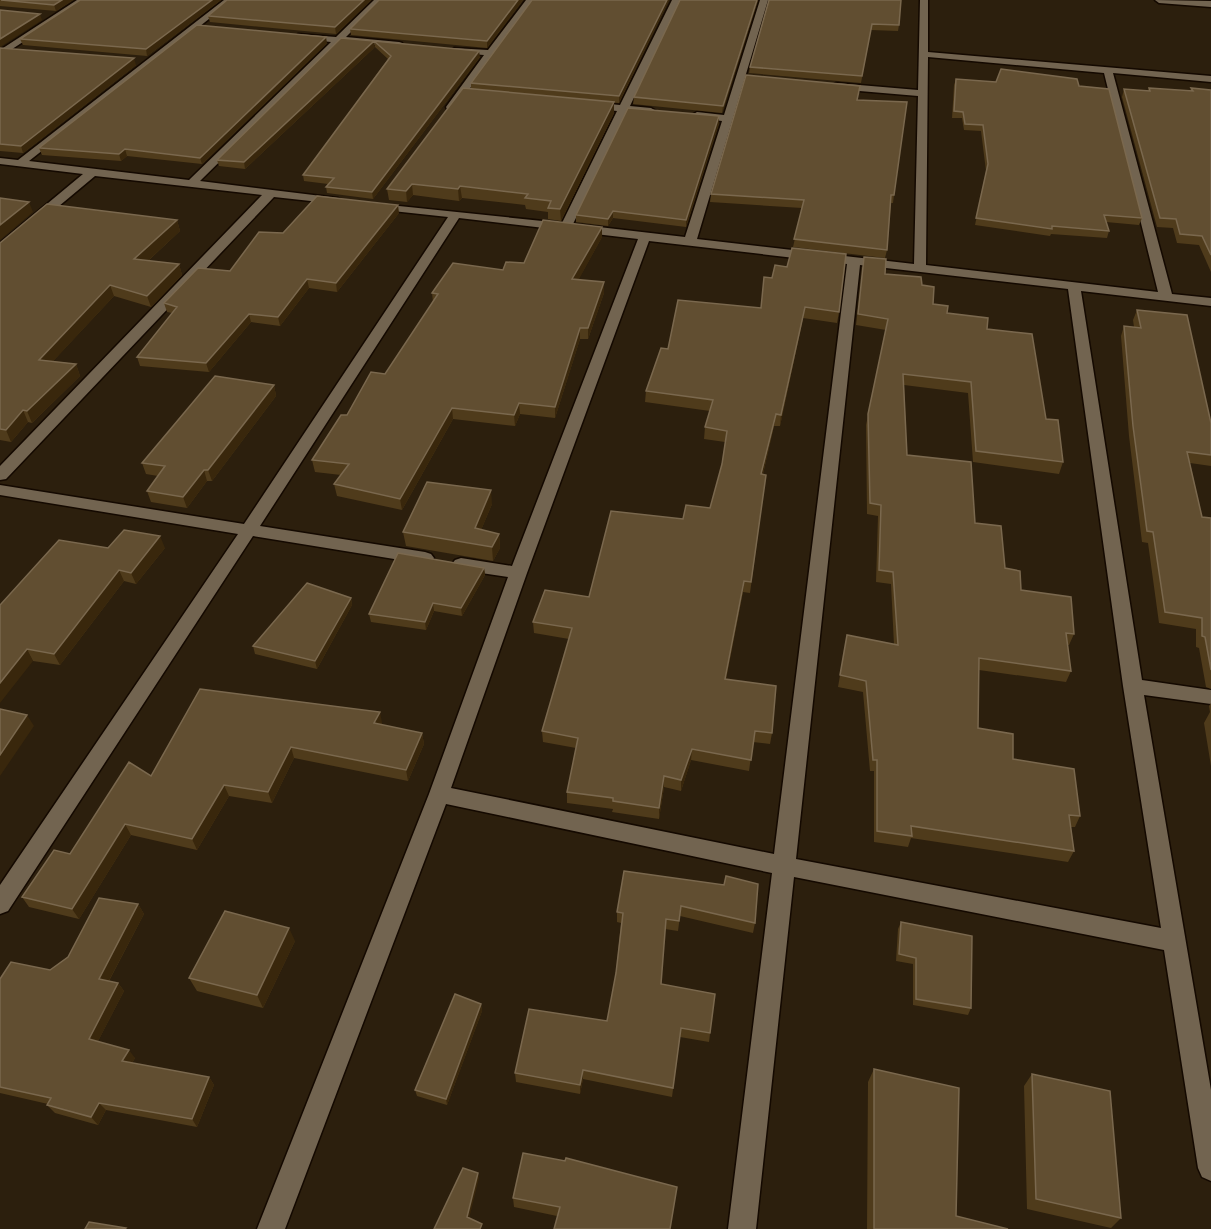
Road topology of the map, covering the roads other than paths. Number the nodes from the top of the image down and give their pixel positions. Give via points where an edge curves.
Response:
1 (83, 0) edge
2 (230, 0) edge
3 (378, 0) edge
4 (530, 0) edge
5 (676, 0) edge
6 (764, 0) edge
7 (924, 0) edge
8 (1160, 0) edge
9 (1211, 4) edge
10 (47, 15) edge
11 (59, 16) junction
12 (195, 26) junction
13 (206, 27) edge
14 (295, 35) edge
15 (339, 39) junction
16 (410, 46) edge
17 (445, 49) edge
18 (3, 51) edge
19 (30, 51) edge
20 (492, 53) junction
21 (923, 54) junction
22 (136, 60) edge
23 (148, 61) junction
24 (1108, 71) junction
25 (1211, 79) edge
26 (830, 85) edge
27 (462, 93) junction
28 (922, 93) junction
29 (474, 94) edge
30 (578, 104) edge
31 (624, 108) junction
32 (659, 111) edge
33 (448, 112) edge
34 (682, 114) edge
35 (727, 118) junction
36 (0, 161) edge
37 (19, 164) junction
38 (91, 173) junction
39 (191, 184) junction
40 (270, 194) junction
41 (455, 214) junction
42 (566, 227) junction
43 (645, 236) junction
44 (690, 242) junction
45 (0, 249) edge
46 (854, 261) junction
47 (920, 268) junction
48 (1074, 287) junction
49 (1166, 297) junction
50 (1211, 302) edge
51 (0, 475) edge
52 (0, 490) edge
53 (250, 528) junction
54 (518, 573) junction
55 (1133, 686) junction
56 (1211, 697) edge
57 (439, 794) junction
58 (784, 866) junction
59 (0, 904) edge
60 (1173, 941) junction
61 (1211, 1168) edge
62 (271, 1229) edge
63 (742, 1229) edge

1 - 11 street
2 - 12 street
3 - 15 street
4 - 20 street
5 - 31 street
6 - 35 street via 744,78
7 - 21 street
8 - 9 street
10 - 11 street
11 - 18 street
12 - 13 street
12 - 23 street
14 - 15 street
15 - 16 street
15 - 39 street
17 - 20 street
18 - 19 street
20 - 27 street
21 - 24 street
21 - 28 street
22 - 23 street
23 - 37 street
24 - 25 street
24 - 49 street
26 - 28 street
27 - 29 street
27 - 33 street
28 - 47 street
30 - 31 street
31 - 32 street
31 - 42 street
34 - 35 street
35 - 44 street
36 - 37 street
37 - 38 street
38 - 39 street
38 - 45 street
39 - 40 street
40 - 41 street
40 - 51 street
41 - 42 street
41 - 53 street
42 - 43 street
43 - 44 street
43 - 54 street
44 - 46 street
46 - 47 street
46 - 58 street
47 - 48 street
48 - 49 street
48 - 55 street
49 - 50 street
52 - 53 street
53 - 54 street
53 - 59 street
54 - 57 street
55 - 56 street
55 - 60 street
57 - 58 street
57 - 62 street
58 - 60 street
58 - 63 street
60 - 61 street

